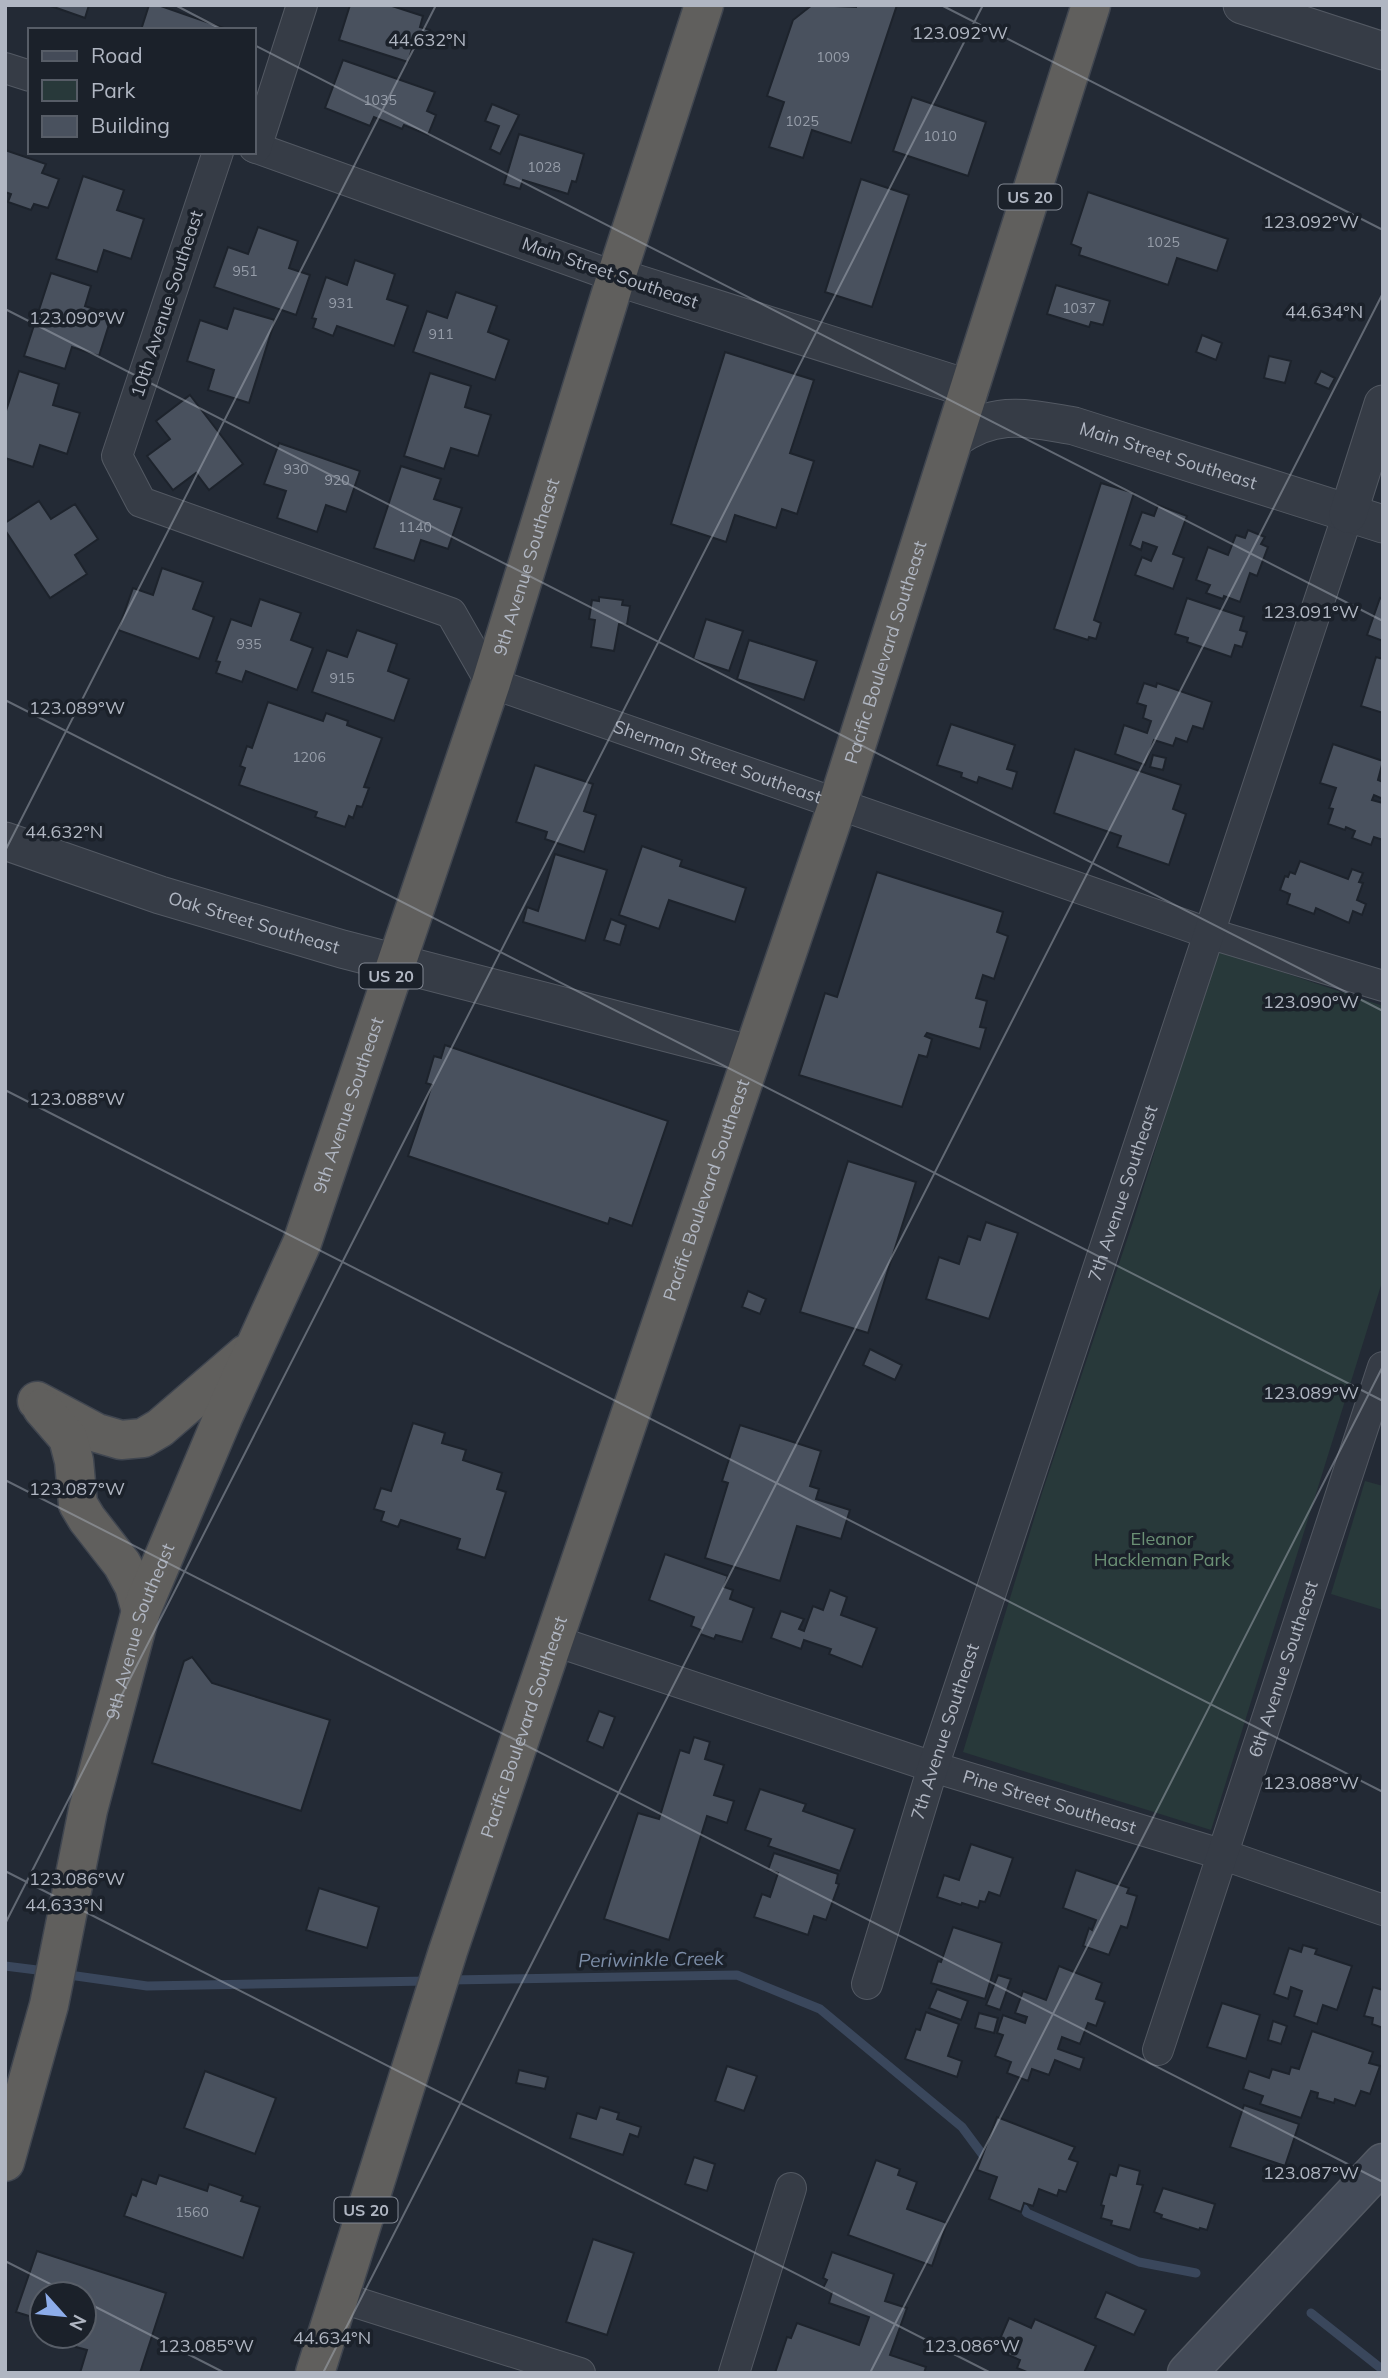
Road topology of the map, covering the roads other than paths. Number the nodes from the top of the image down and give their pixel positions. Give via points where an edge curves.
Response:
1 (302, 5) edge
2 (704, 5) edge
3 (1091, 5) edge
4 (1242, 5) edge
5 (1383, 51) edge
6 (5, 68) edge
7 (28, 75) edge
8 (256, 144) edge
9 (256, 147) edge
10 (217, 154) edge
11 (616, 277) junction
12 (970, 389) junction
13 (1383, 404) edge
14 (954, 439) junction
15 (1348, 514) junction
16 (1383, 524) edge
17 (491, 682) junction
18 (838, 803) junction
19 (5, 841) edge
20 (1208, 933) junction
21 (395, 964) junction
22 (1383, 986) edge
23 (753, 1055) junction
24 (255, 1346) junction
25 (1383, 1367) edge
26 (141, 1611) junction
27 (555, 1641) junction
28 (933, 1767) junction
29 (1224, 1856) junction
30 (1383, 1909) edge
31 (867, 1984) dead end
32 (1158, 2050) dead end
33 (5, 2162) edge
34 (1383, 2164) edge
35 (790, 2188) dead end
36 (339, 2297) junction
37 (315, 2373) edge
38 (580, 2373) edge
39 (734, 2373) edge
40 (1187, 2373) edge

1 - 8 street
2 - 11 highway, 9th Avenue Southeast / US 20
3 - 12 highway, Pacific Boulevard Southeast / US 20
4 - 5 street
6 - 7 street
9 - 11 street, Main Street Southeast
10 - 17 street, 10th Avenue Southeast via 117,456 141,502 451,613
11 - 12 street, Main Street Southeast
11 - 17 highway, 9th Avenue Southeast / US 20
12 - 14 highway, Pacific Boulevard Southeast / US 20
13 - 15 street, 7th Avenue Southeast
14 - 15 street, Main Street Southeast via 971,428 1005,418 1074,426
14 - 18 highway, Pacific Boulevard Southeast / US 20
15 - 16 street, Main Street Southeast
15 - 20 street, 7th Avenue Southeast
17 - 18 street, Sherman Street Southeast
17 - 21 highway, 9th Avenue Southeast / US 20
18 - 20 street, Sherman Street Southeast
18 - 23 highway, Pacific Boulevard Southeast / US 20
19 - 21 street, Oak Street Southeast via 160,895
20 - 22 street, Sherman Street Southeast
20 - 28 street, 7th Avenue Southeast
21 - 23 street, Oak Street Southeast
21 - 24 highway, 9th Avenue Southeast / US 20 via 302,1243
23 - 27 highway, Pacific Boulevard Southeast / US 20
24 - 26 highway, 9th Avenue Southeast / US 20
24 - 26 highway via 168,1422 143,1438 121,1440 97,1433 37,1401 68,1438 78,1504 122,1564
25 - 29 street, 6th Avenue Southeast
26 - 33 highway, 9th Avenue Southeast / US 20 via 88,1810 50,2006
27 - 28 street, Pine Street Southeast
27 - 36 highway, Pacific Boulevard Southeast / US 20 via 449,1951
28 - 29 street, Pine Street Southeast
28 - 31 street, 7th Avenue Southeast
29 - 30 street, Pine Street Southeast
29 - 32 street, 6th Avenue Southeast
34 - 40 main road
35 - 39 street
36 - 37 highway, Pacific Boulevard Southeast / US 20
36 - 38 street

